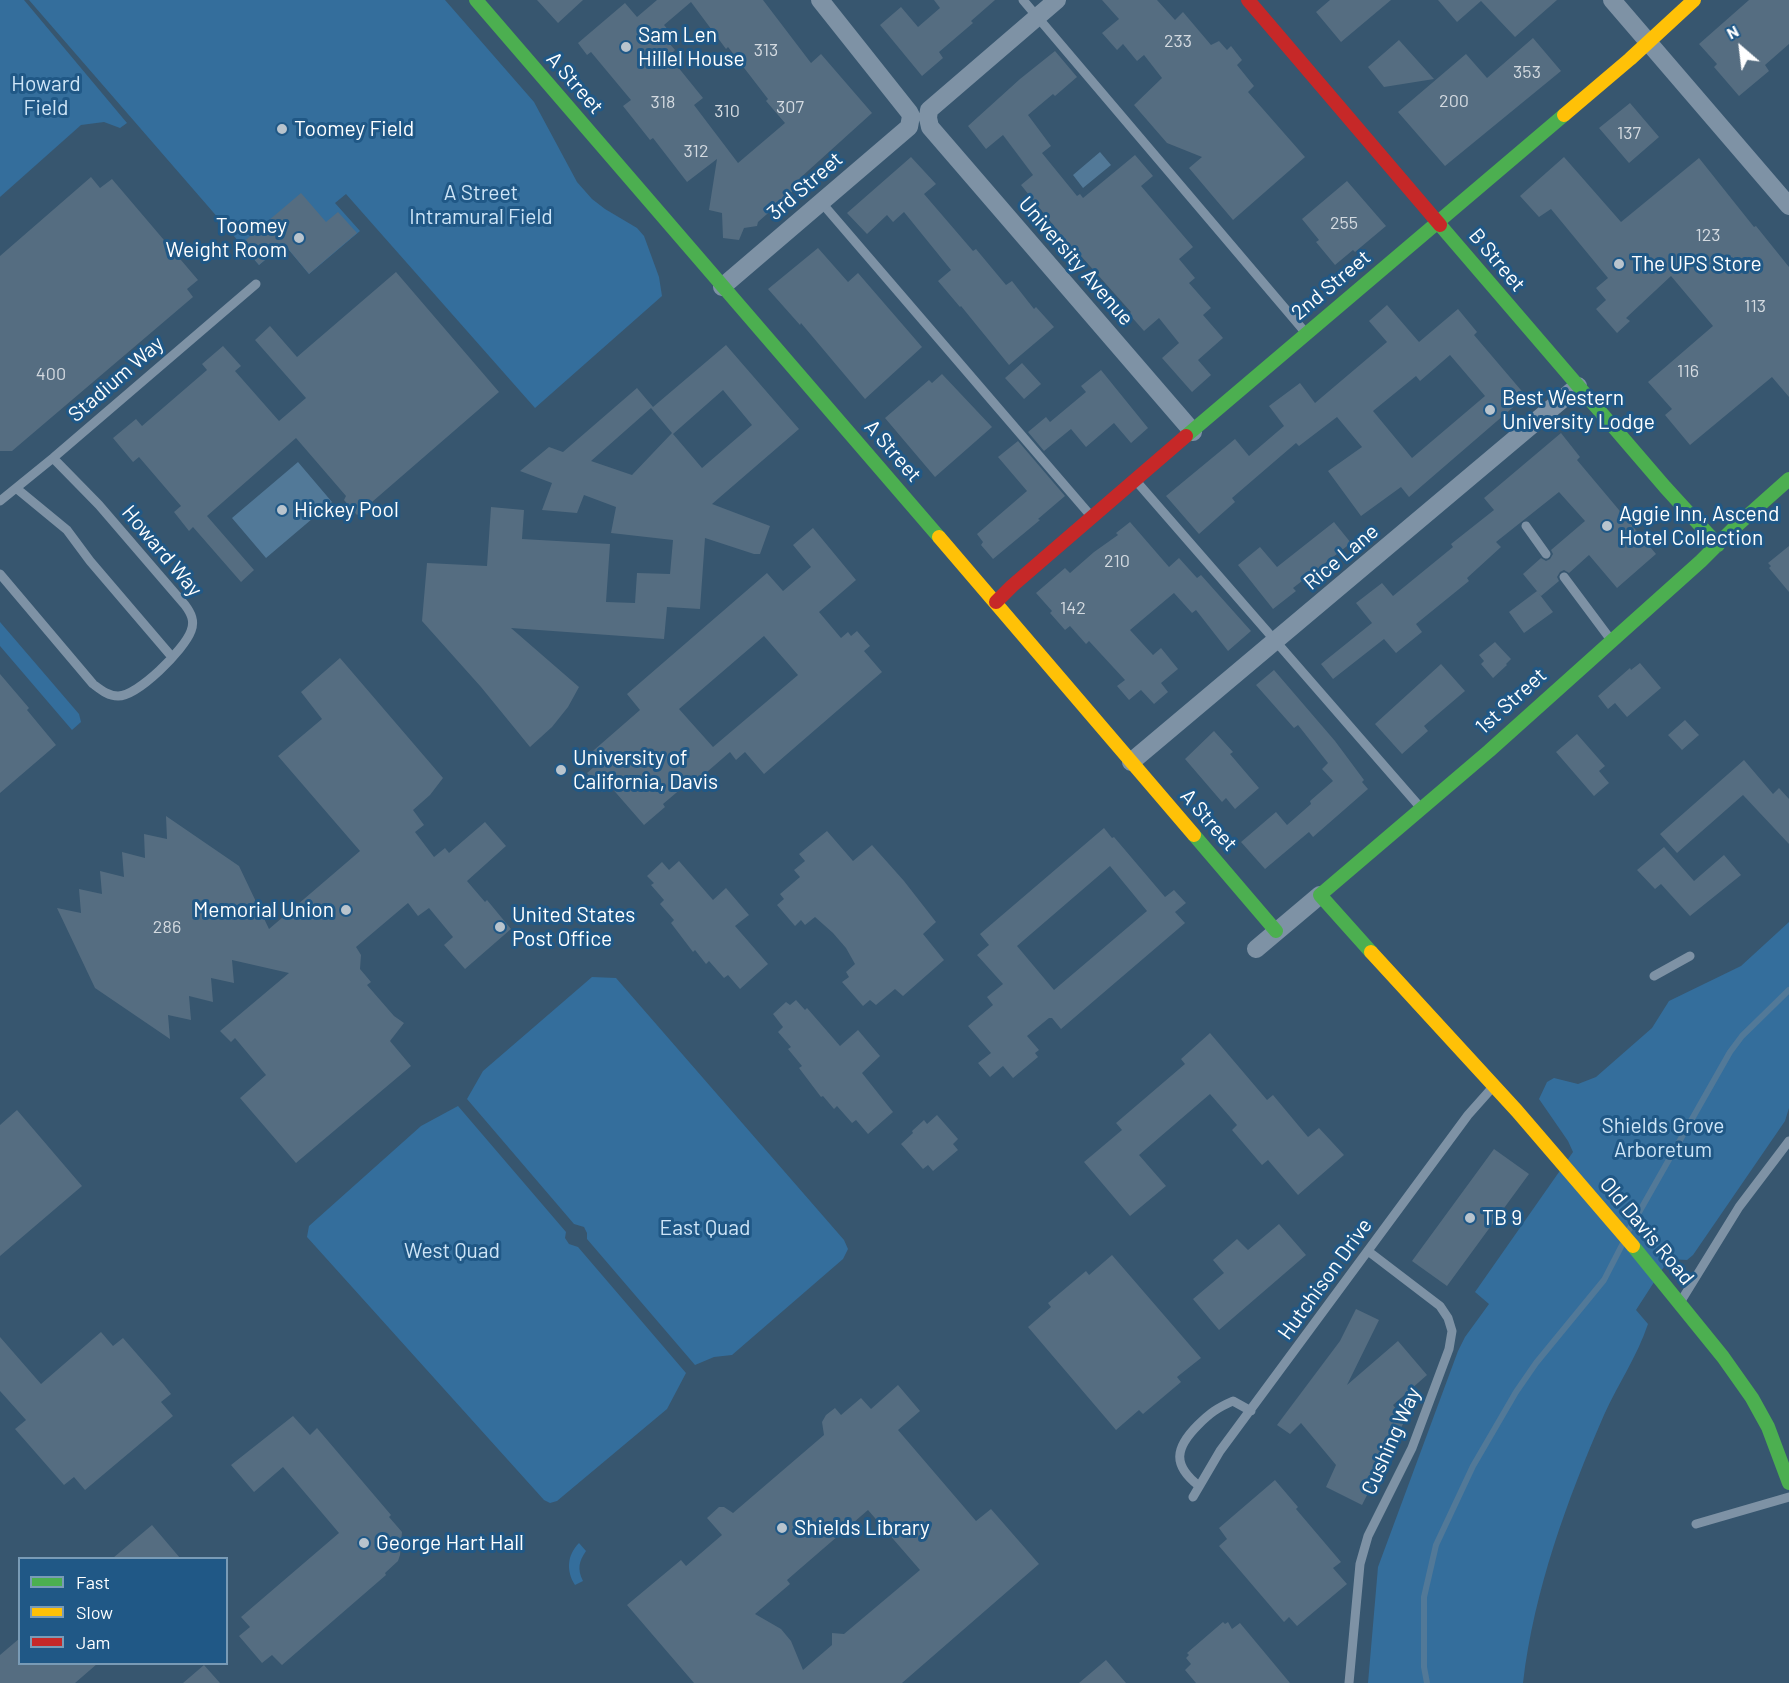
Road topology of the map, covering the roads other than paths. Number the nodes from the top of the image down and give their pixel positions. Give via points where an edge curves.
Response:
1 (476, 0) edge
2 (820, 0) edge
3 (1023, 0) edge
4 (1057, 0) edge
5 (1248, 0) edge
6 (1612, 0) edge
7 (1694, 0) edge
8 (1037, 17) junction
9 (1647, 42) junction
10 (919, 117) junction
11 (821, 202) junction
12 (1789, 206) edge
13 (1438, 222) junction
14 (256, 284) dead end
15 (722, 287) junction
16 (1306, 333) junction
17 (1578, 386) junction
18 (1193, 432) junction
19 (53, 458) junction
20 (1789, 479) edge
21 (1136, 481) junction
22 (16, 488) junction
23 (0, 501) edge
24 (1093, 518) junction
25 (1526, 526) dead end
26 (1718, 544) junction
27 (1546, 554) dead end
28 (0, 574) edge
29 (1564, 577) dead end
30 (996, 602) junction
31 (1611, 641) junction
32 (1275, 642) junction
33 (172, 657) junction
34 (1131, 762) junction
35 (1421, 808) junction
36 (1320, 895) junction
37 (1276, 931) junction
38 (1256, 949) dead end
39 (1690, 956) dead end
40 (1654, 976) dead end
41 (1493, 1087) junction
42 (1789, 1142) edge
43 (1368, 1251) junction
44 (1680, 1303) junction
45 (1251, 1411) junction
46 (1789, 1483) edge
47 (1199, 1486) junction
48 (1193, 1497) dead end
49 (1789, 1497) edge
50 (1696, 1524) dead end
51 (1349, 1683) edge

1 - 15 street, A Street
2 - 10 street, University Avenue
3 - 8 lane
4 - 8 street, 3rd Street
5 - 13 street, B Street
6 - 9 street
7 - 9 street, 2nd Street
8 - 10 street, 3rd Street
8 - 16 lane
9 - 12 street
9 - 13 street, 2nd Street
10 - 11 street, 3rd Street
10 - 18 street, University Avenue
11 - 15 street, 3rd Street
11 - 24 lane
13 - 16 street, 2nd Street
13 - 17 street, B Street
14 - 19 lane, Stadium Way
15 - 30 street, A Street
16 - 18 street, 2nd Street
17 - 26 street, B Street
17 - 32 street, Rice Lane
18 - 21 street, 2nd Street
19 - 22 lane, Stadium Way
19 - 33 lane, Howard Way via 99,505 190,612 192,630
20 - 26 street, 1st Street
21 - 24 street, 2nd Street
21 - 32 lane
22 - 23 lane, Stadium Way
22 - 33 lane via 67,530
24 - 30 street, 2nd Street
25 - 27 lane
26 - 31 street, 1st Street
28 - 33 lane, Howard Way via 104,693 127,695
29 - 31 lane
30 - 34 street, A Street
31 - 35 street, 1st Street
32 - 34 street, Rice Lane
32 - 35 lane
34 - 37 street, A Street
35 - 36 street, 1st Street
36 - 37 street, 1st Street
36 - 41 street, Old Davis Road
37 - 38 street, 1st Street
39 - 40 lane
41 - 43 lane, Hutchison Drive
41 - 44 street, Old Davis Road
42 - 44 lane via 1739,1207
43 - 45 lane, Hutchison Drive
43 - 51 lane, Cushing Way via 1440,1306 1452,1331 1412,1448 1368,1536 1360,1564
44 - 46 street, Old Davis Road via 1752,1398 1768,1427
45 - 47 lane, Hutchison Drive
45 - 47 lane via 1233,1401 1216,1408 1186,1436 1179,1453 1180,1464 1187,1477
47 - 48 lane, Hutchison Drive
49 - 50 lane

